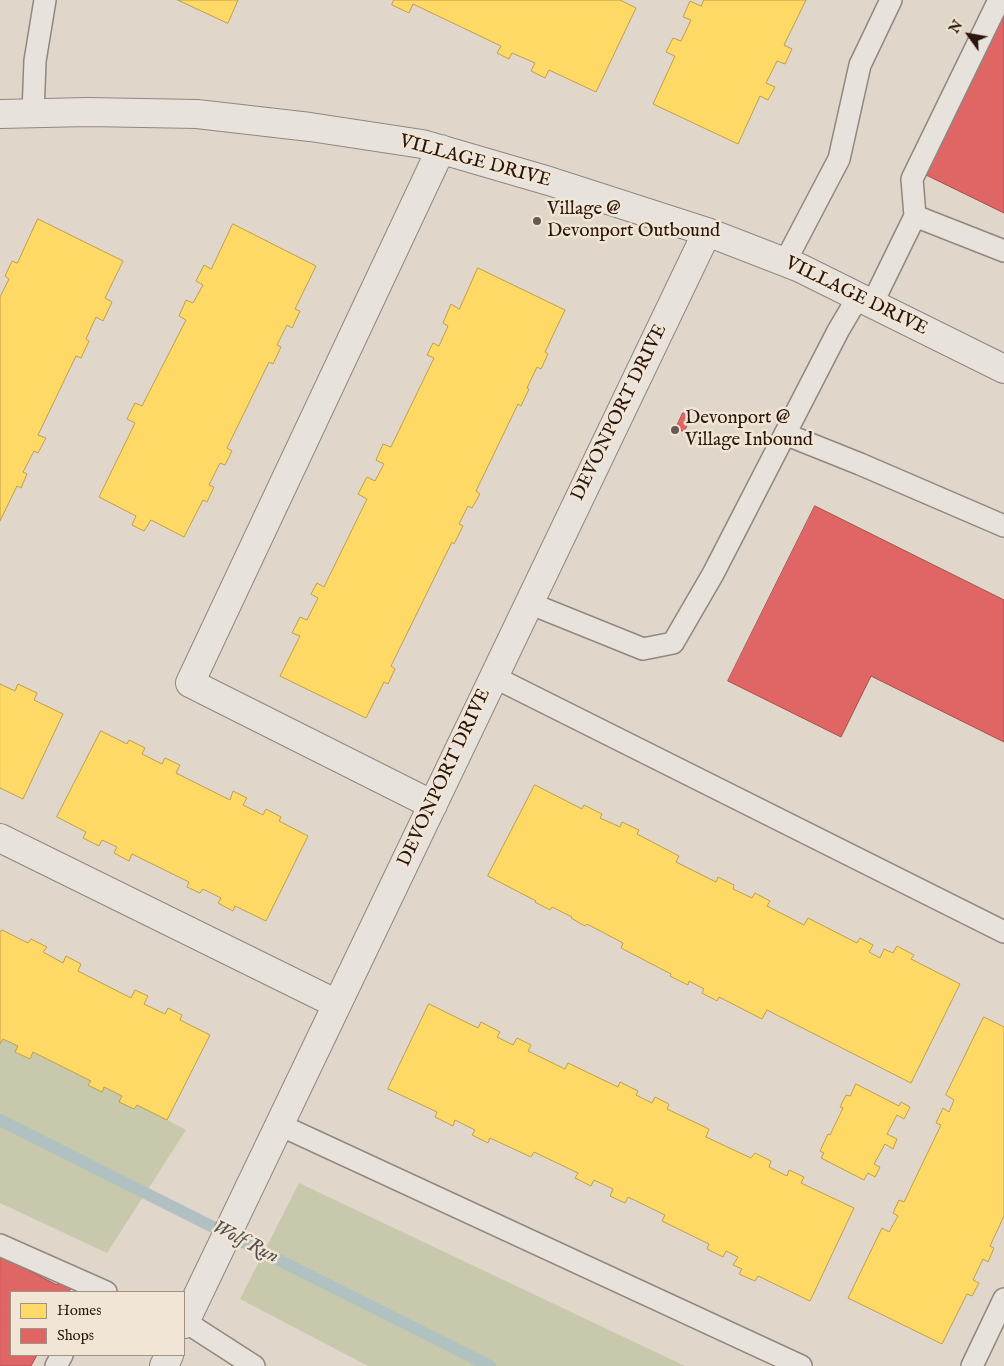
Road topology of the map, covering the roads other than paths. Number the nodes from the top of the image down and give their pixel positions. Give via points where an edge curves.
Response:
1 (45, 0) edge
2 (890, 0) edge
3 (1000, 0) edge
4 (33, 113) junction
5 (0, 114) edge
6 (441, 149) junction
7 (915, 216) junction
8 (707, 232) junction
9 (1004, 251) edge
10 (785, 262) junction
11 (865, 300) junction
12 (1004, 369) edge
13 (785, 434) junction
14 (1004, 526) edge
15 (529, 603) junction
16 (494, 677) junction
17 (433, 805) junction
18 (0, 838) edge
19 (1004, 932) edge
20 (337, 1004) junction
21 (280, 1125) junction
22 (0, 1245) edge
23 (98, 1291) edge
24 (1004, 1299) edge
25 (185, 1320) edge
26 (185, 1323) edge
27 (254, 1366) edge
28 (801, 1366) edge
29 (972, 1366) edge

1 - 4 lane via 35,61
2 - 10 lane via 860,65 839,159
3 - 7 lane via 912,179
4 - 5 street, VILLAGE DRIVE
4 - 6 street, VILLAGE DRIVE via 197,114 310,126
6 - 8 street, VILLAGE DRIVE
6 - 17 street via 190,683
7 - 9 lane
7 - 11 lane
8 - 10 street, VILLAGE DRIVE
8 - 15 street, DEVONPORT DRIVE
10 - 11 street, VILLAGE DRIVE
11 - 12 street, VILLAGE DRIVE
11 - 13 lane via 838,331
13 - 14 lane
13 - 15 lane via 713,574 672,643 643,649
15 - 16 street, DEVONPORT DRIVE
16 - 17 street, DEVONPORT DRIVE
16 - 19 lane
17 - 20 street, DEVONPORT DRIVE
18 - 20 street
20 - 21 street, DEVONPORT DRIVE
21 - 25 street, DEVONPORT DRIVE
21 - 28 lane
22 - 23 lane
24 - 29 lane
26 - 27 lane

